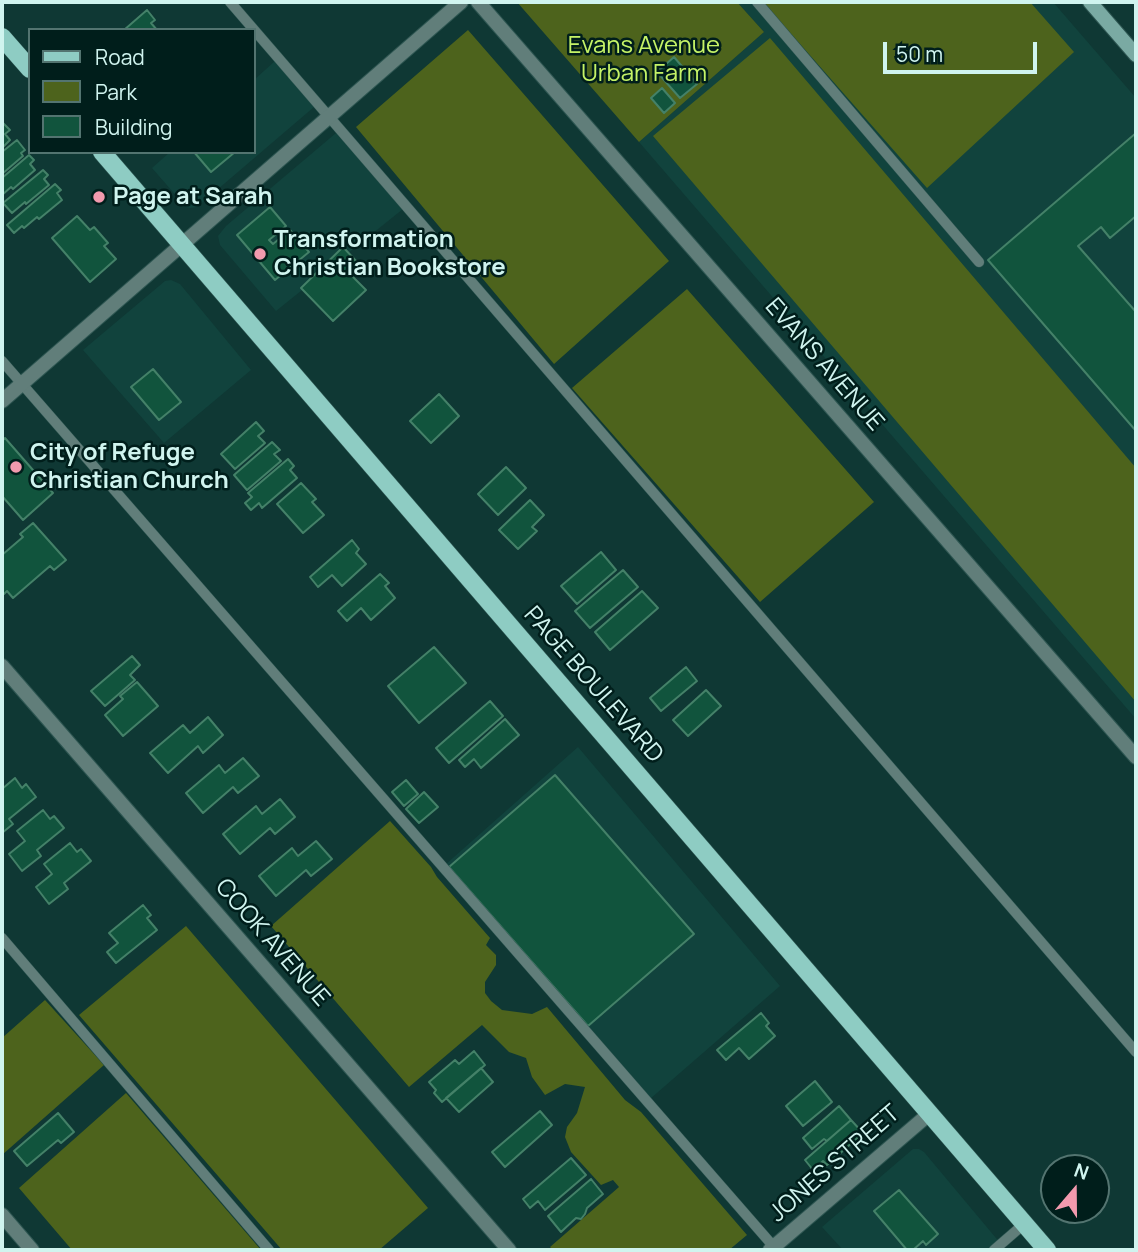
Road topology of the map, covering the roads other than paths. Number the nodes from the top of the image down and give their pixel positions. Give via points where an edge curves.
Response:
1 (230, 2) edge
2 (461, 2) edge
3 (478, 2) edge
4 (757, 2) edge
5 (1090, 2) edge
6 (253, 28) edge
7 (256, 32) edge
8 (2, 37) edge
9 (1136, 55) edge
10 (28, 67) edge
11 (329, 116) junction
12 (104, 154) edge
13 (181, 244) junction
14 (979, 262) dead end
15 (2, 361) edge
16 (21, 384) junction
17 (2, 401) edge
18 (2, 666) edge
19 (1136, 757) edge
20 (2, 938) edge
21 (1136, 1052) edge
22 (929, 1114) junction
23 (2, 1215) edge
24 (1024, 1224) junction
25 (772, 1248) edge
26 (32, 1250) edge
27 (269, 1250) edge
28 (509, 1250) edge
29 (994, 1250) edge
30 (1047, 1250) edge

1 - 6 lane
2 - 11 street
3 - 19 street, EVANS AVENUE
4 - 14 lane
5 - 9 main road
7 - 11 lane
8 - 10 main road
11 - 13 street
11 - 21 lane
12 - 13 main road, PAGE BOULEVARD
13 - 16 street
13 - 22 main road, PAGE BOULEVARD
15 - 16 lane
16 - 17 street
16 - 25 lane
18 - 28 street, COOK AVENUE
20 - 27 lane
22 - 24 main road, PAGE BOULEVARD
22 - 25 street, JONES STREET
23 - 26 street
24 - 29 lane
24 - 30 main road, PAGE BOULEVARD

